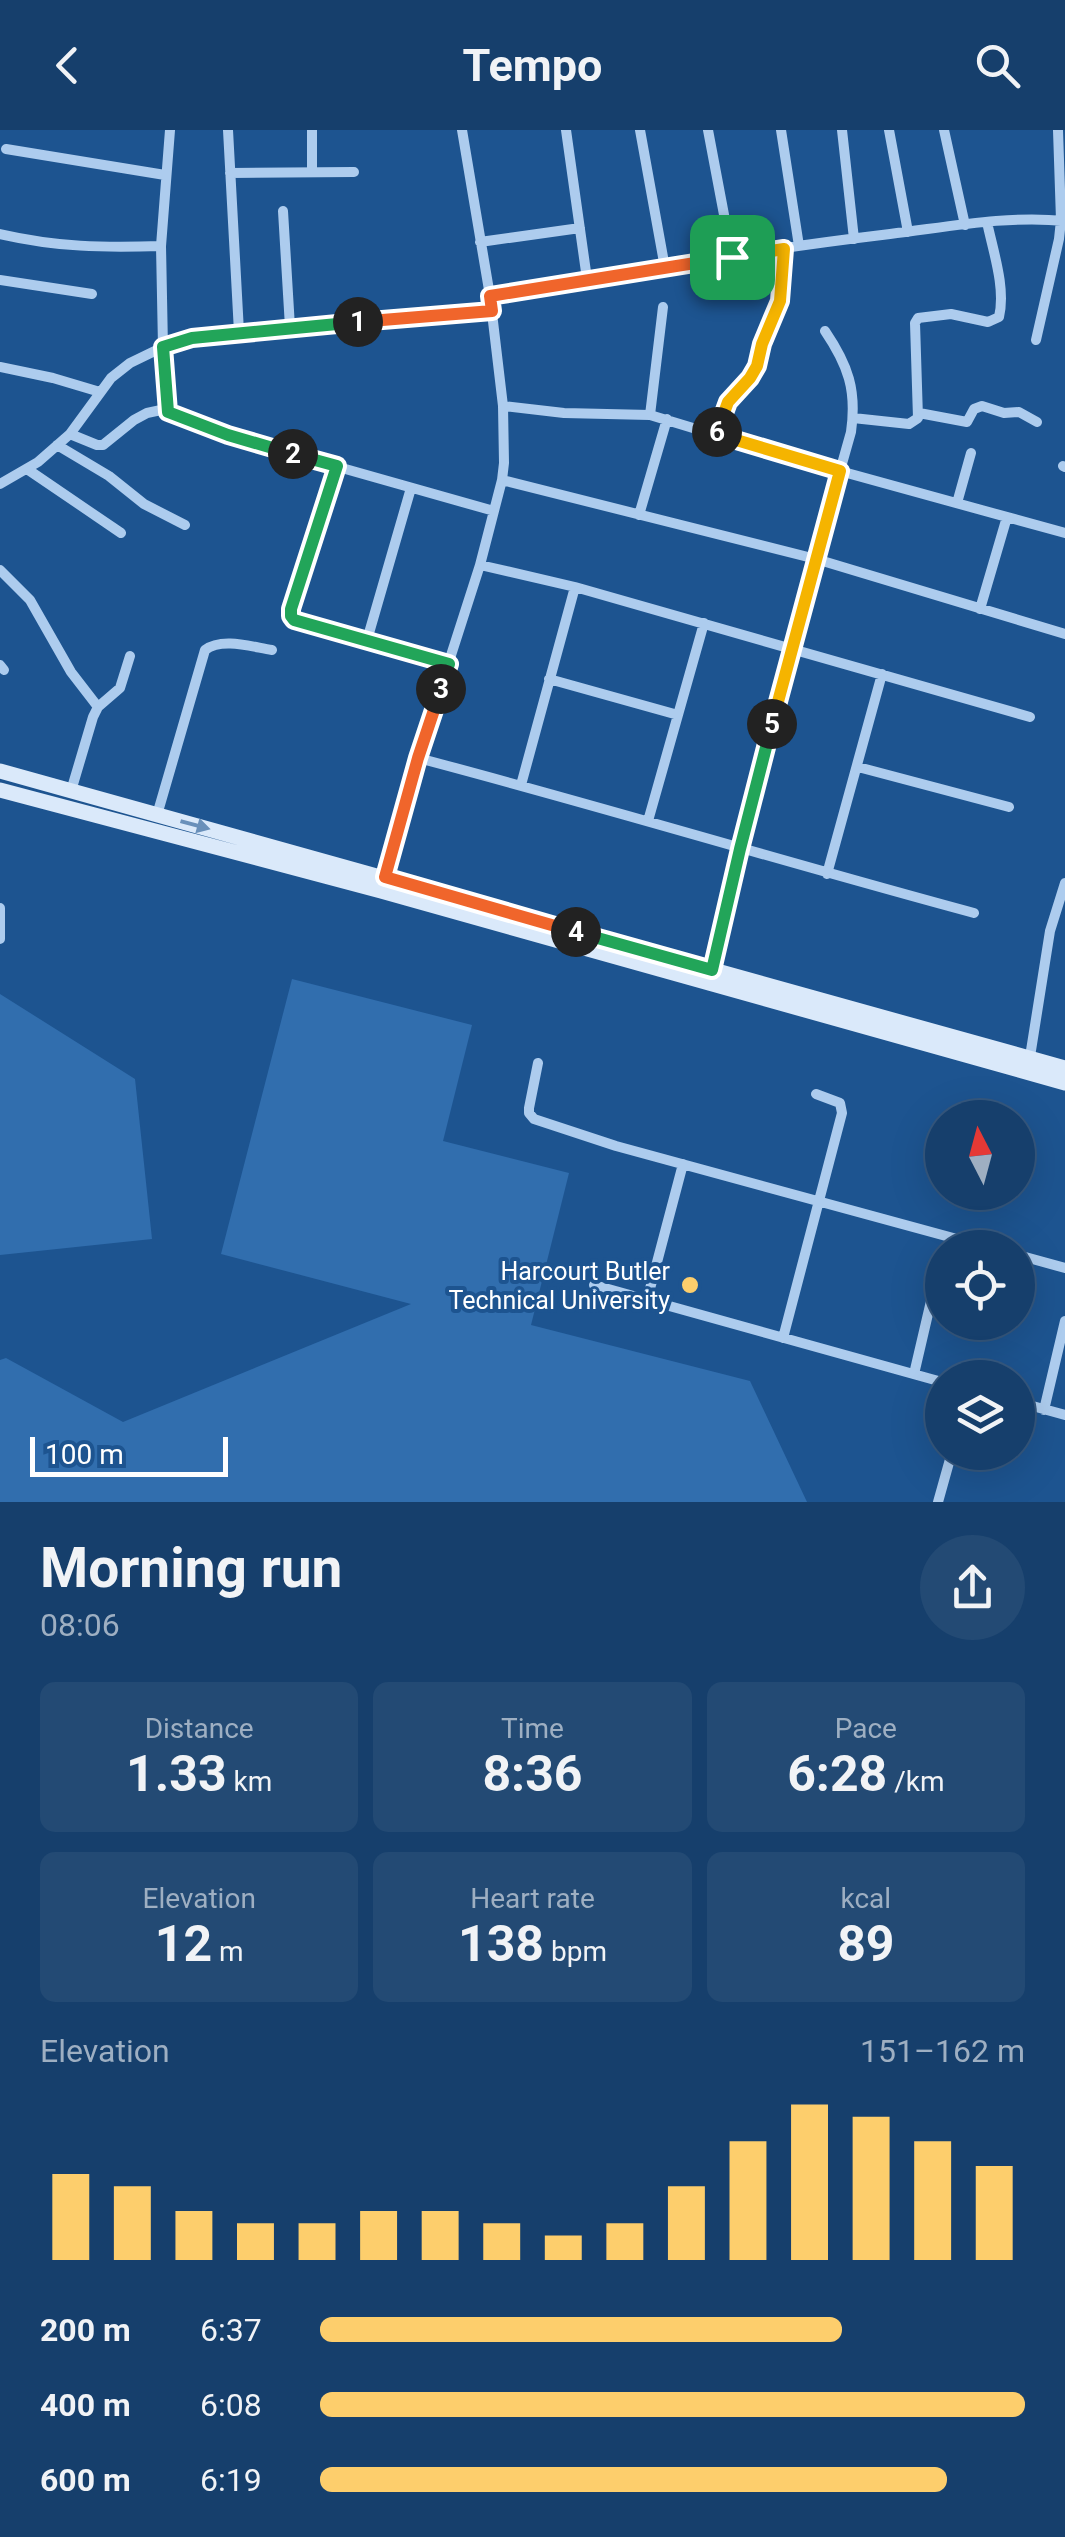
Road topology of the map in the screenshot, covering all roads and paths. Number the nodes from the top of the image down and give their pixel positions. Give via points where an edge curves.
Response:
1 (170, 130) edge
2 (228, 130) edge
3 (312, 130) edge
4 (462, 130) edge
5 (566, 130) edge
6 (640, 130) edge
7 (708, 130) edge
8 (781, 130) edge
9 (842, 130) edge
10 (889, 130) edge
11 (944, 130) edge
12 (1058, 130) edge
13 (6, 149) dead end
14 (312, 172) junction
15 (354, 172) dead end
16 (230, 174) junction
17 (165, 176) junction
18 (283, 211) dead end
19 (1063, 220) edge
20 (987, 222) junction
21 (965, 225) junction
22 (580, 228) junction
23 (908, 232) junction
24 (0, 234) edge
25 (854, 238) junction
26 (480, 242) junction
27 (160, 246) junction
28 (799, 246) junction
29 (784, 249) junction
30 (732, 257) junction
31 (665, 268) junction
32 (587, 279) junction
33 (0, 280) edge
34 (92, 294) dead end
35 (490, 296) junction
36 (663, 306) dead end
37 (492, 311) junction
38 (290, 328) junction
39 (825, 330) dead end
40 (239, 332) junction
41 (1036, 340) dead end
42 (163, 347) junction
43 (0, 367) edge
44 (91, 390) junction
45 (503, 406) junction
46 (168, 412) junction
47 (919, 413) junction
48 (650, 414) junction
49 (853, 418) junction
50 (667, 419) junction
51 (1037, 422) dead end
52 (70, 434) junction
53 (716, 434) junction
54 (57, 446) junction
55 (971, 453) dead end
56 (337, 466) junction
57 (27, 470) junction
58 (840, 471) junction
59 (502, 480) junction
60 (0, 484) edge
61 (411, 488) junction
62 (957, 504) junction
63 (494, 512) junction
64 (639, 515) junction
65 (1007, 517) junction
66 (184, 524) dead end
67 (121, 533) dead end
68 (1065, 533) edge
69 (816, 559) junction
70 (480, 565) junction
71 (0, 570) edge
72 (574, 586) junction
73 (980, 608) junction
74 (704, 624) junction
75 (1065, 634) edge
76 (367, 640) junction
77 (791, 648) junction
78 (272, 650) dead end
79 (130, 656) dead end
80 (449, 664) junction
81 (882, 674) junction
82 (550, 679) junction
83 (98, 707) junction
84 (678, 714) junction
85 (1030, 717) dead end
86 (418, 758) junction
87 (858, 767) junction
88 (0, 772) edge
89 (521, 785) junction
90 (0, 790) edge
91 (79, 799) junction
92 (1009, 807) dead end
93 (157, 815) junction
94 (648, 821) junction
95 (740, 849) junction
96 (294, 860) junction
97 (827, 874) junction
98 (1065, 883) edge
99 (383, 884) junction
100 (0, 908) edge
101 (974, 913) dead end
102 (1050, 931) junction
103 (1065, 936) edge
104 (0, 939) edge
105 (711, 976) junction
106 (538, 1063) dead end
107 (1028, 1065) junction
108 (1065, 1068) edge
109 (1065, 1083) edge
110 (816, 1094) dead end
111 (684, 1164) junction
112 (818, 1201) junction
113 (925, 1239) edge
114 (1035, 1260) edge
115 (1065, 1268) edge
116 (594, 1286) dead end
117 (647, 1300) junction
118 (1065, 1321) edge
119 (925, 1327) edge
120 (783, 1338) junction
121 (914, 1374) junction
122 (925, 1377) edge
123 (1035, 1407) edge
124 (1044, 1410) junction
125 (1065, 1416) edge
126 (947, 1470) edge
127 (938, 1502) edge

1 - 17 street
2 - 16 street
3 - 14 street
4 - 26 street
5 - 22 street
6 - 31 street
7 - 30 street
8 - 28 street
9 - 25 street
10 - 23 street
11 - 21 street
12 - 19 street
13 - 17 street
14 - 15 street
14 - 16 street
16 - 40 street
17 - 27 street
18 - 38 street
19 - 20 street
19 - 41 street
20 - 21 street
20 - 47 street via 1001,314 988,322 951,314 918,318
21 - 23 street
22 - 26 street
22 - 32 street
23 - 25 street
24 - 27 street via 66,246
25 - 28 street
26 - 35 street
27 - 42 street
28 - 29 street
29 - 30 street
29 - 53 street via 780,301 757,366 728,402
30 - 31 street
31 - 32 street
32 - 35 street
33 - 34 street
35 - 37 street
36 - 48 street
37 - 38 street
37 - 45 street
38 - 40 street
39 - 49 street via 848,372
40 - 42 street
42 - 44 street
42 - 46 street
43 - 44 street
44 - 52 street
45 - 48 street
45 - 59 street
46 - 52 street via 147,413 102,445
46 - 56 street
47 - 49 street via 910,424
47 - 51 street via 967,422 982,406 1022,412
48 - 50 street
49 - 58 street
50 - 53 street
50 - 64 street
52 - 54 street
53 - 58 street
54 - 57 street
54 - 66 street
55 - 62 street
56 - 61 street
56 - 76 street via 291,616
57 - 60 street
57 - 67 street
58 - 62 street
58 - 69 street
59 - 63 street
59 - 64 street
61 - 63 street
61 - 76 street
62 - 65 street
63 - 70 street
64 - 69 street
65 - 68 street
65 - 73 street
69 - 73 street
69 - 77 street
70 - 72 street
70 - 80 street
71 - 83 street via 30,600
72 - 74 street
72 - 82 street
73 - 75 street
74 - 77 street
74 - 84 street
76 - 80 street
77 - 81 street
77 - 95 street
78 - 93 street via 221,643 206,650
79 - 83 street via 120,688
80 - 86 street
81 - 85 street
81 - 87 street
82 - 84 street
82 - 89 street
83 - 91 street
84 - 94 street
86 - 89 street
86 - 99 street
87 - 92 street
87 - 97 street
88 - 91 street
89 - 94 street
90 - 91 street
91 - 93 street
91 - 96 street
93 -> 96 street
94 - 95 street
95 - 97 street
95 - 105 street
96 - 99 street
97 - 101 street
98 - 102 street
99 - 105 street
100 - 104 street
102 - 103 street
102 - 107 street
105 - 107 street
106 - 111 street via 528,1108 534,1119
107 - 108 street
107 - 109 street
110 - 112 street via 842,1107
111 - 112 street
111 - 117 street
112 - 113 street
112 - 120 street
114 - 115 street
116 - 117 street
117 - 120 street
118 - 124 street
119 - 121 street
120 - 121 street
121 - 122 street
123 - 124 street
124 - 125 street
126 - 127 street

